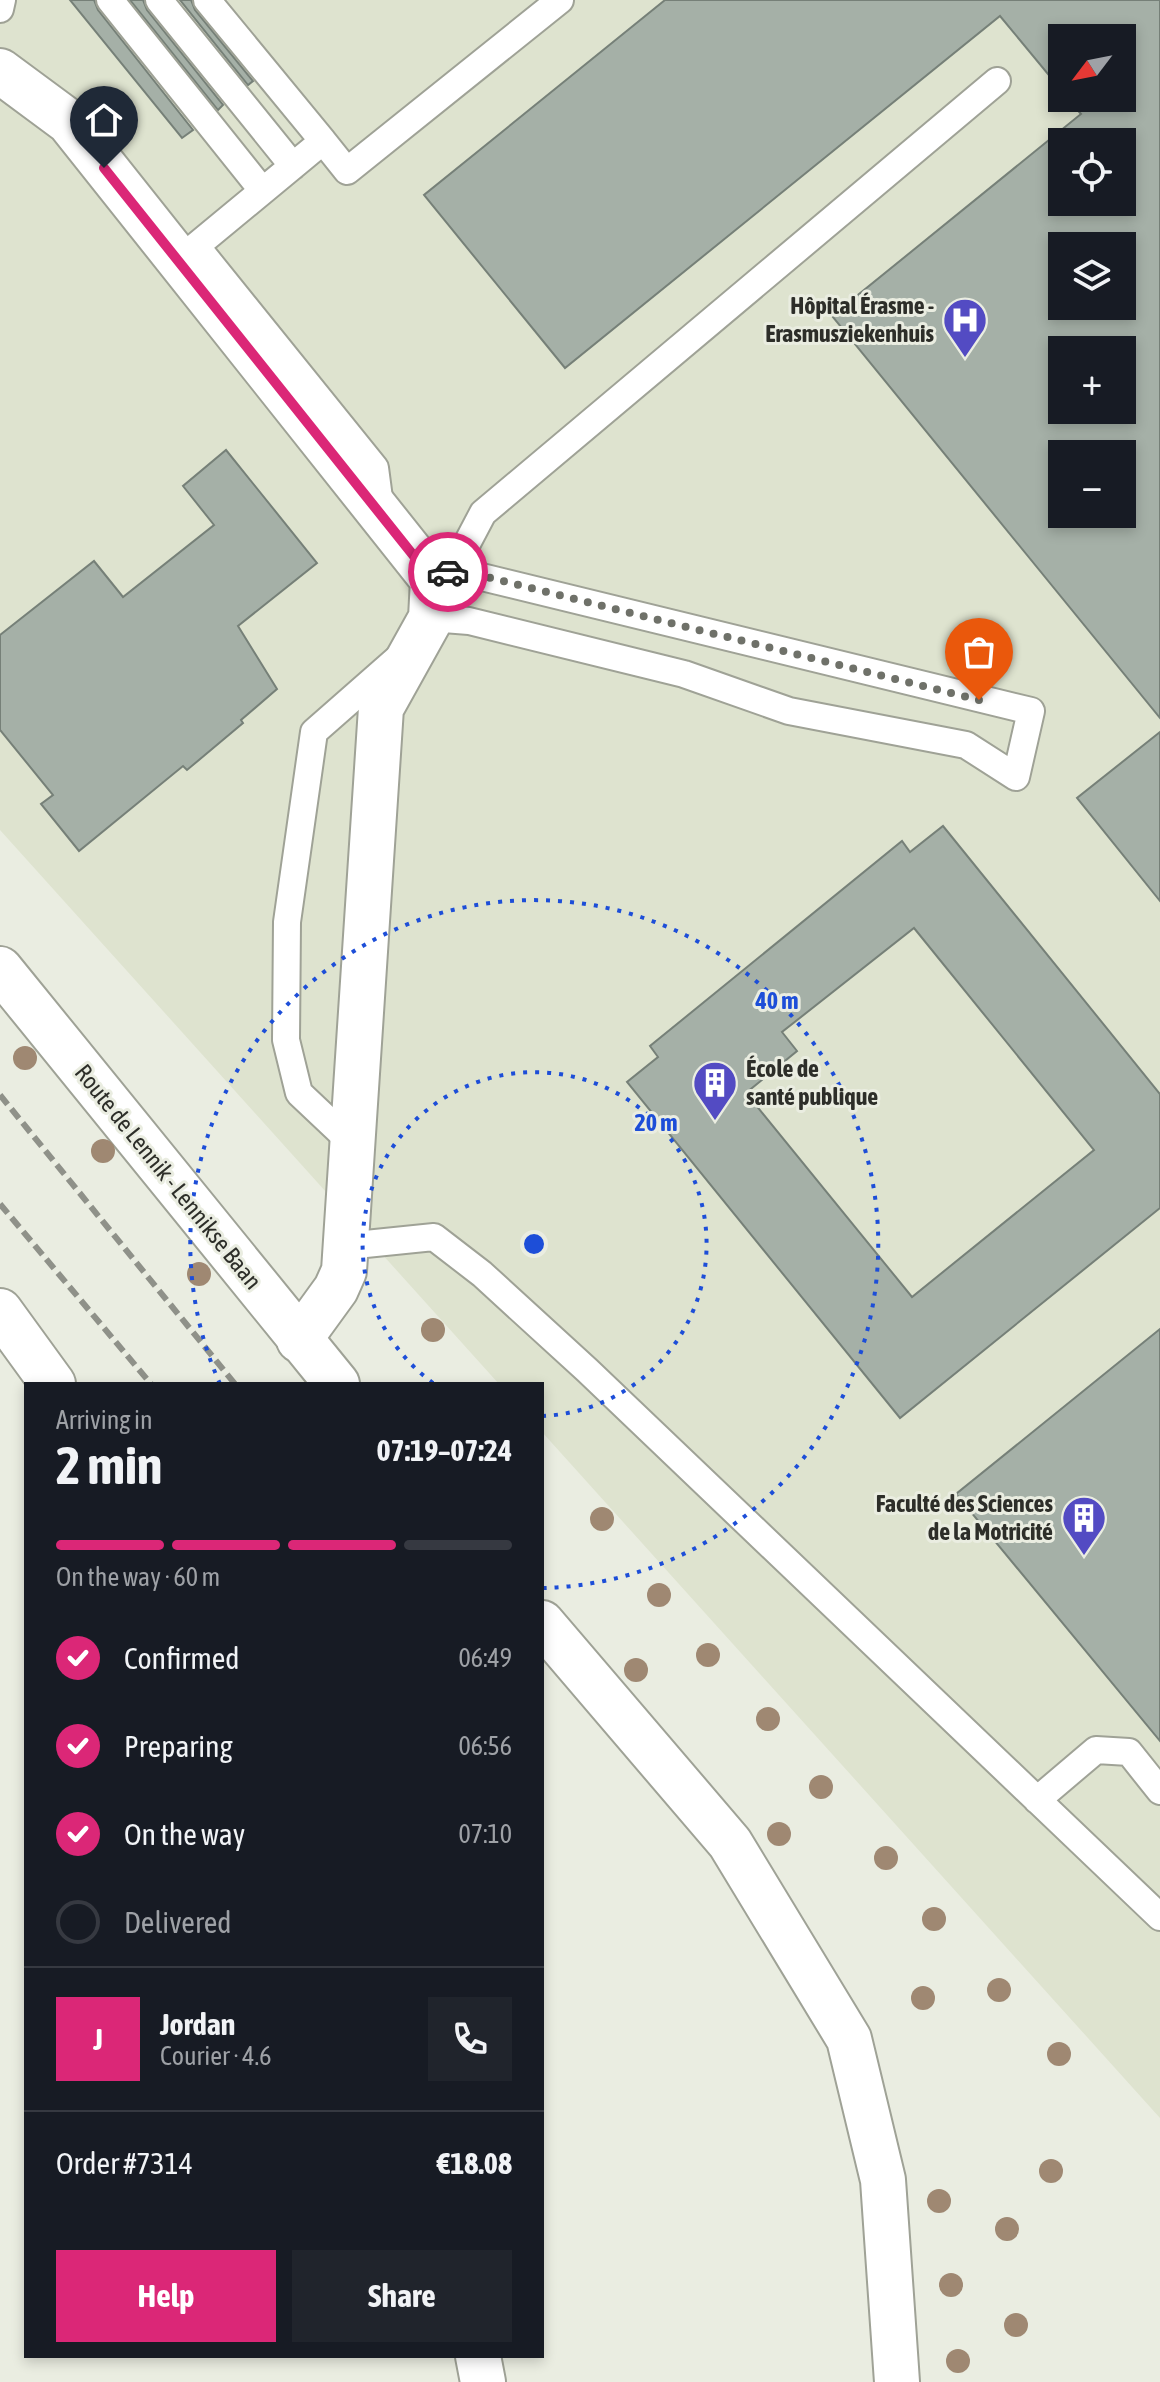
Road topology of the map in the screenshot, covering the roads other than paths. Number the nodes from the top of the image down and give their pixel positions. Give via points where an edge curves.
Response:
1 (2, 0) edge
2 (110, 0) edge
3 (159, 0) edge
4 (207, 0) edge
5 (560, 0) edge
6 (0, 9) edge
7 (0, 71) edge
8 (997, 81) dead end
9 (323, 141) junction
10 (293, 166) junction
11 (262, 190) junction
12 (381, 514) junction
13 (434, 602) junction
14 (0, 969) edge
15 (353, 1144) junction
16 (346, 1246) junction
17 (0, 1311) edge
18 (299, 1340) junction
19 (52, 1382) edge
20 (335, 1382) edge
21 (544, 1625) edge
22 (1160, 1791) edge
23 (1037, 1800) junction
24 (1160, 1917) edge
25 (897, 2382) edge

1 - 6 lane
2 - 11 lane
3 - 10 lane
4 - 9 lane
5 - 9 lane via 347,171
7 - 12 main road via 69,122
8 - 13 lane via 483,513
9 - 10 lane
10 - 11 lane
11 - 12 lane via 196,246 375,468
12 - 13 main road
13 - 13 lane via 469,621 684,674 789,711 966,745 1016,777 1031,711
13 - 15 main road via 381,708
13 - 15 lane via 314,732 287,922 286,1040 299,1093
14 - 18 main road, Route de Lennik - Lennikse Baan
15 - 16 main road
16 - 18 main road via 336,1289
16 - 23 lane via 434,1237 482,1274
17 - 19 main road
18 - 20 main road, Route de Lennik - Lennikse Baan
21 - 25 main road via 730,1843 849,2039 883,2180
22 - 23 lane via 1129,1752 1096,1750
23 - 24 lane

